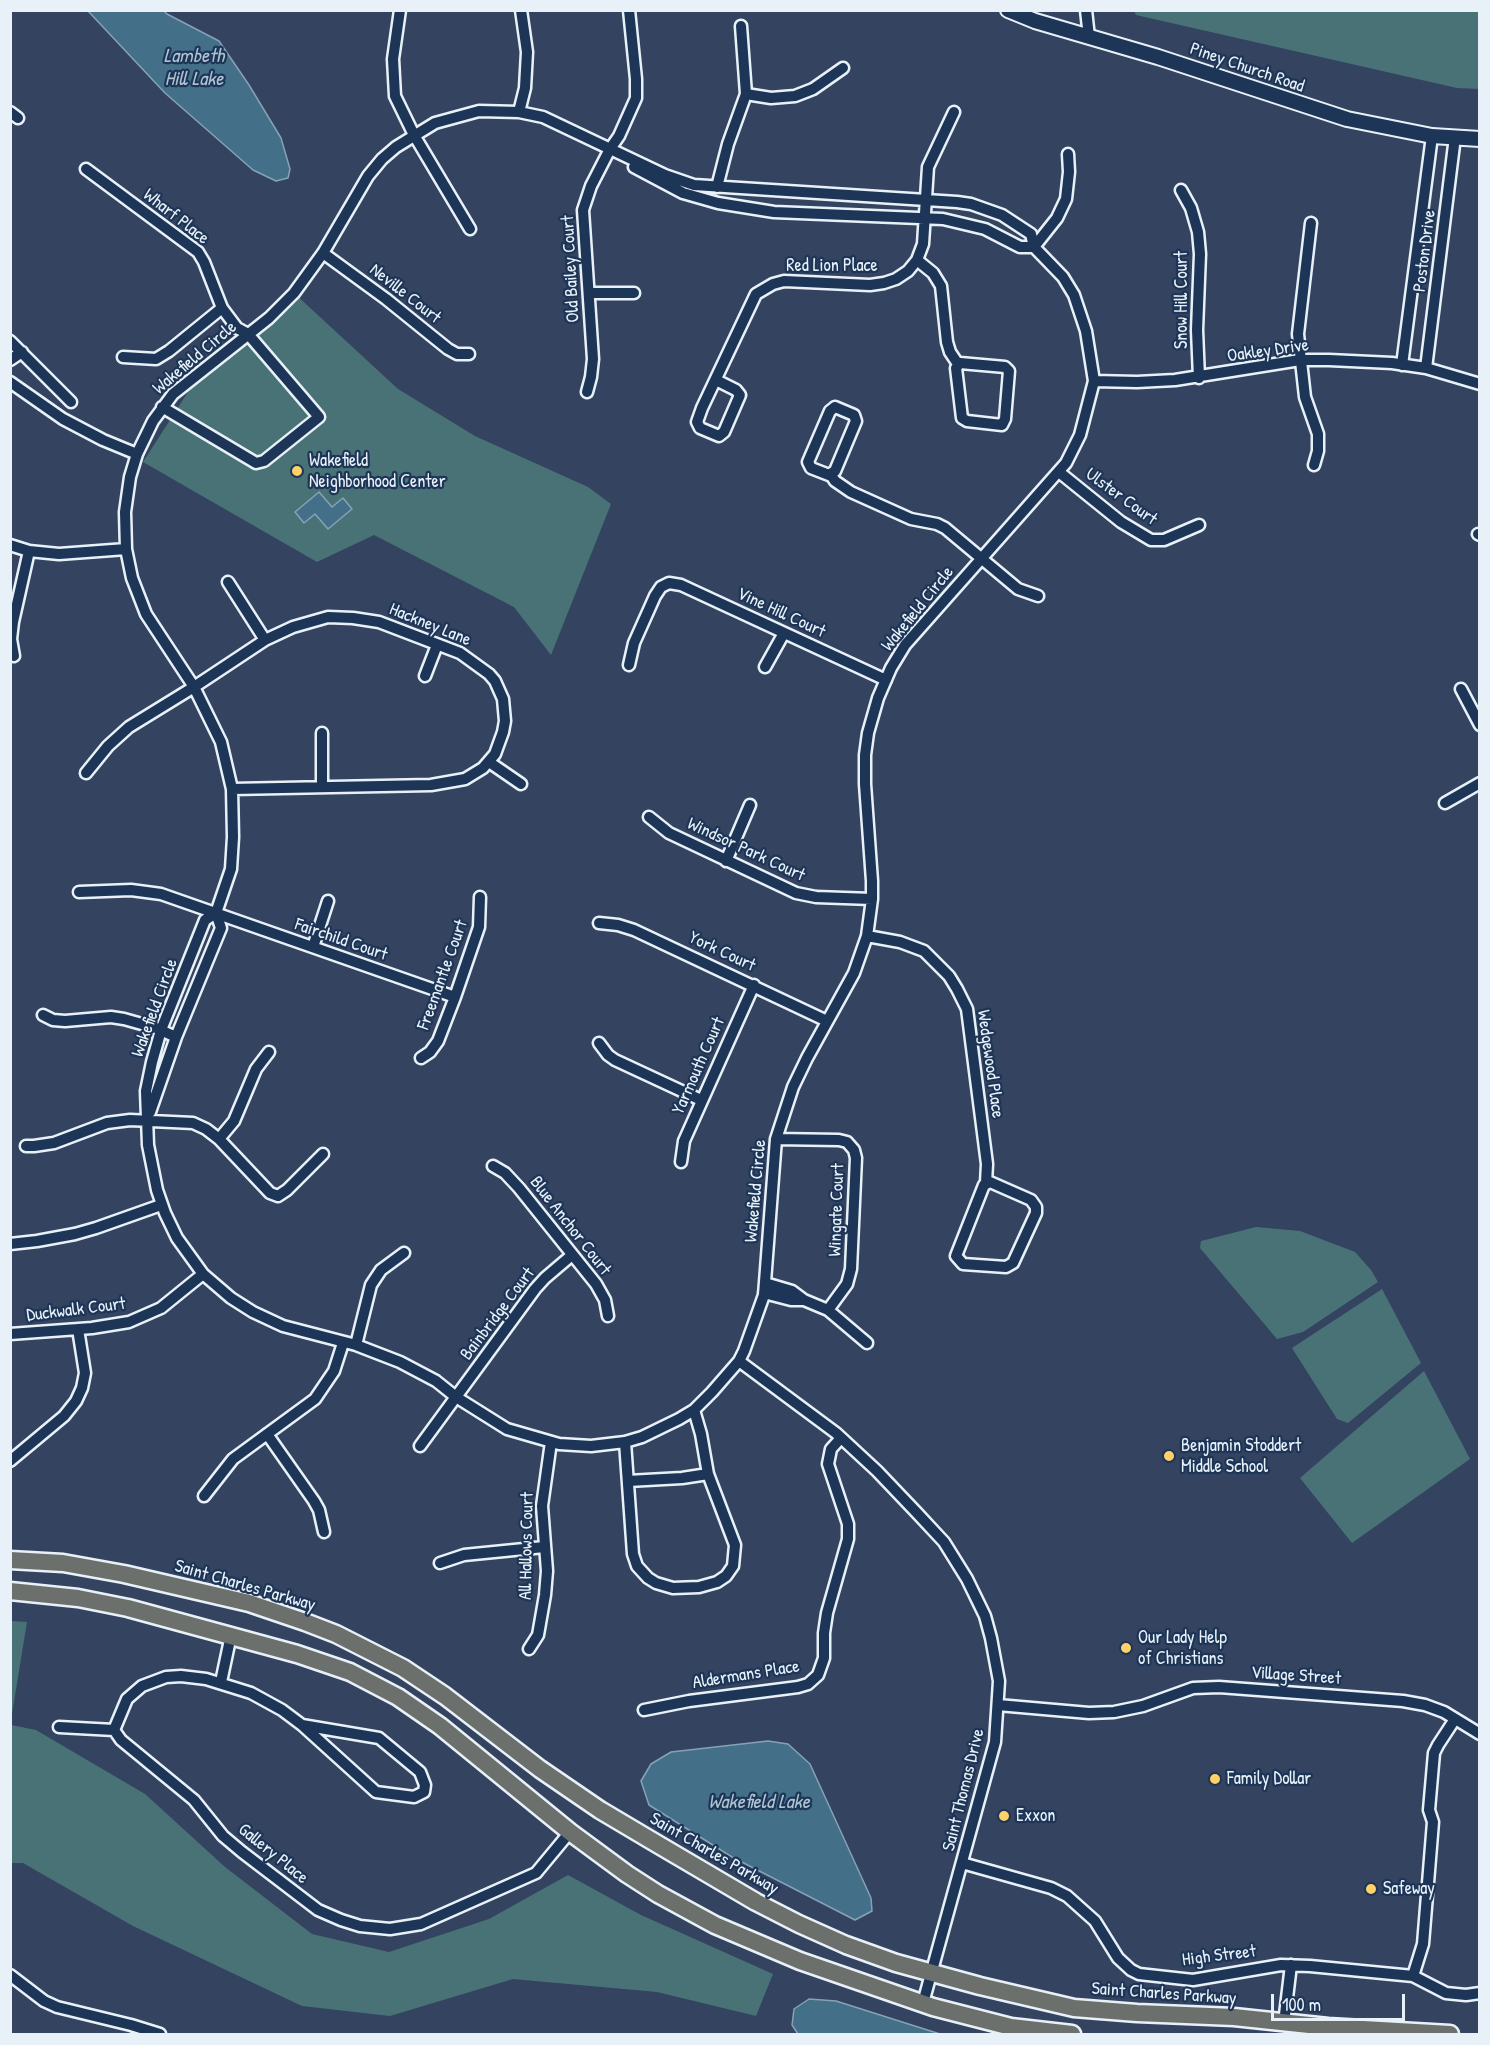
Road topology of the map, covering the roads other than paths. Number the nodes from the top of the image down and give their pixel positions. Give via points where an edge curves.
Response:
1 (400, 10) edge
2 (521, 10) edge
3 (629, 10) edge
4 (1008, 10) edge
5 (1086, 10) edge
6 (1027, 14) edge
7 (741, 26) dead end
8 (1089, 37) junction
9 (843, 68) dead end
10 (746, 94) junction
11 (519, 112) junction
12 (954, 112) dead end
13 (414, 135) junction
14 (1432, 136) junction
15 (1455, 137) junction
16 (1479, 139) edge
17 (610, 149) junction
18 (1068, 154) dead end
19 (86, 169) dead end
20 (717, 187) junction
21 (1181, 190) dead end
22 (925, 199) junction
23 (925, 217) junction
24 (1311, 223) dead end
25 (470, 228) dead end
26 (1034, 247) junction
27 (323, 253) junction
28 (917, 260) junction
29 (589, 293) junction
30 (634, 293) dead end
31 (222, 308) junction
32 (248, 334) junction
33 (10, 341) edge
34 (22, 352) junction
35 (469, 354) dead end
36 (123, 357) dead end
37 (10, 360) edge
38 (1300, 360) junction
39 (958, 364) junction
40 (1402, 365) junction
41 (1426, 368) junction
42 (1199, 378) junction
43 (716, 380) junction
44 (1094, 381) junction
45 (10, 382) edge
46 (1479, 384) edge
47 (587, 392) dead end
48 (70, 402) dead end
49 (162, 407) junction
50 (137, 454) junction
51 (1314, 465) dead end
52 (1059, 472) junction
53 (831, 475) junction
54 (1199, 525) dead end
55 (10, 545) edge
56 (126, 549) junction
57 (29, 551) junction
58 (981, 558) junction
59 (228, 582) dead end
60 (1038, 596) dead end
61 (784, 633) junction
62 (265, 640) junction
63 (437, 645) junction
64 (14, 656) dead end
65 (629, 665) dead end
66 (765, 667) dead end
67 (425, 676) dead end
68 (886, 680) junction
69 (194, 687) junction
70 (1461, 688) dead end
71 (1479, 725) edge
72 (322, 733) dead end
73 (489, 762) junction
74 (86, 773) dead end
75 (1479, 783) edge
76 (521, 784) dead end
77 (322, 786) junction
78 (232, 789) junction
79 (1445, 803) dead end
80 (750, 806) dead end
81 (649, 817) dead end
82 (726, 861) junction
83 (79, 892) dead end
84 (480, 897) dead end
85 (872, 899) junction
86 (328, 901) dead end
87 (216, 913) junction
88 (598, 923) dead end
89 (867, 936) junction
90 (313, 947) junction
91 (754, 985) junction
92 (455, 997) junction
93 (43, 1015) dead end
94 (827, 1020) junction
95 (161, 1030) junction
96 (176, 1037) junction
97 (599, 1043) dead end
98 (269, 1052) dead end
99 (422, 1058) dead end
100 (701, 1100) junction
101 (147, 1121) junction
102 (219, 1139) junction
103 (776, 1139) junction
104 (26, 1146) dead end
105 (323, 1154) dead end
106 (681, 1162) dead end
107 (493, 1166) dead end
108 (986, 1182) junction
109 (161, 1205) junction
110 (10, 1244) edge
111 (404, 1253) dead end
112 (572, 1254) junction
113 (203, 1274) junction
114 (765, 1288) junction
115 (828, 1310) junction
116 (608, 1316) dead end
117 (78, 1329) junction
118 (10, 1334) edge
119 (867, 1342) dead end
120 (343, 1343) junction
121 (356, 1345) junction
122 (739, 1360) junction
123 (456, 1397) junction
124 (694, 1410) junction
125 (267, 1434) junction
126 (841, 1438) junction
127 (550, 1442) junction
128 (625, 1442) junction
129 (420, 1446) dead end
130 (10, 1461) edge
131 (708, 1474) junction
132 (628, 1481) junction
133 (204, 1496) dead end
134 (324, 1532) dead end
135 (544, 1546) junction
136 (10, 1560) edge
137 (440, 1563) dead end
138 (10, 1592) edge
139 (231, 1635) junction
140 (529, 1649) dead end
141 (221, 1682) junction
142 (998, 1705) junction
143 (644, 1710) dead end
144 (1455, 1719) junction
145 (302, 1725) junction
146 (59, 1727) dead end
147 (114, 1730) junction
148 (1479, 1734) edge
149 (570, 1832) junction
150 (962, 1863) junction
151 (1291, 1965) junction
152 (931, 1973) junction
153 (10, 1975) edge
154 (1413, 1976) junction
155 (1479, 1993) edge
156 (923, 2003) junction
157 (1283, 2029) edge
158 (160, 2034) edge
159 (1072, 2034) edge
160 (1450, 2034) edge

1 - 13 street via 393,87
2 - 11 street via 527,52
3 - 17 street, Old Bailey Court via 636,98
4 - 6 street, Piney Church Road
5 - 8 street
6 - 8 street, Piney Church Road
7 - 10 street
8 - 14 street, Piney Church Road via 1318,111
9 - 10 street via 813,89 795,96
10 - 20 street
11 - 13 street, Wakefield Circle via 464,114
11 - 17 street, Wakefield Circle via 554,121
12 - 22 street via 928,167
13 - 25 street
13 - 27 street, Wakefield Circle via 396,147 368,176
14 - 15 street, Piney Church Road
14 - 40 street, Poston Drive
15 - 16 street, Piney Church Road
15 - 41 street, Poston Drive
17 - 20 street, Wakefield Circle via 679,181
17 - 23 street, Wakefield Circle via 660,182 718,203 774,212
17 - 29 street, Old Bailey Court via 583,210
18 - 26 street via 1066,199 1057,218
19 - 31 street, Wharf Place via 198,252
20 - 22 street, Wakefield Circle
21 - 42 street, Snow Hill Court via 1198,232
22 - 23 street
22 - 26 street, Wakefield Circle via 971,204 1002,215 1031,234
23 - 26 street, Wakefield Circle via 972,225 998,234 1020,248
23 - 28 street
24 - 38 street via 1299,318
26 - 44 street, Wakefield Circle via 1074,295 1086,331
27 - 32 street, Wakefield Circle via 294,293
27 - 35 street, Neville Court via 447,349
28 - 39 street via 941,286 947,342
28 - 43 street, Red Lion Place via 908,271 884,284 784,281 764,288 752,299
29 - 30 street
29 - 47 street, Old Bailey Court via 592,358
31 - 32 street, Wharf Place via 237,328
31 - 36 street via 156,359
32 - 49 street, Wakefield Circle
32 - 49 street, Wharf Place via 319,417 264,461 256,463
33 - 34 street
34 - 37 street
34 - 48 street
38 - 40 street, Oakley Drive
38 - 42 street, Oakley Drive
38 - 51 street via 1305,397 1318,434
39 - 39 street via 962,419 1004,423 1008,369
40 - 41 street, Oakley Drive
41 - 46 street, Oakley Drive
42 - 44 street, Oakley Drive
43 - 43 street, Red Lion Place via 697,422 700,428 719,436 740,395
44 - 52 street, Wakefield Circle via 1080,435
45 - 50 street via 63,419
49 - 50 street, Wakefield Circle
50 - 56 street, Wakefield Circle via 127,496
52 - 54 street, Ulster Court via 1150,540 1164,540
52 - 58 street, Wakefield Circle
53 - 53 street via 811,468 808,462 835,407 854,415 856,421
53 - 58 street via 851,492 904,517 945,528
55 - 57 street
56 - 57 street via 59,554
56 - 69 street, Wakefield Circle via 140,600
57 - 64 street via 13,622
58 - 60 street via 1018,589
58 - 68 street, Wakefield Circle via 905,645
59 - 62 street
61 - 65 street, Vine Hill Court via 669,583 655,596
61 - 66 street
61 - 68 street, Vine Hill Court
62 - 63 street, Hackney Lane via 308,622 339,616 379,622
62 - 69 street, Hackney Lane
63 - 67 street
63 - 73 street, Hackney Lane via 475,662 501,692 505,721 500,744
68 - 85 street, Wakefield Circle via 865,755
69 - 74 street, Hackney Lane via 129,727
69 - 78 street, Wakefield Circle via 221,742
70 - 71 street
72 - 77 street
73 - 76 street
73 - 77 street, Hackney Lane via 476,774 444,784
75 - 79 street
77 - 78 street, Hackney Lane
78 - 87 street, Wakefield Circle via 231,869
80 - 82 street
81 - 82 street, Windsor Park Court via 669,833
82 - 85 street, Windsor Park Court via 807,896
83 - 87 street, Fairchild Court via 146,891
84 - 92 street, Freemantle Court via 479,927
85 - 89 street, Wakefield Circle
86 - 90 street
87 - 90 street, Fairchild Court
87 - 95 street, Wakefield Circle via 205,920
87 - 96 street, Wakefield Circle via 221,928
88 - 91 street, York Court via 634,930
89 - 94 street, Wakefield Circle via 854,973
89 - 108 street, Wedgewood Place via 924,951 949,975 967,1009
90 - 92 street, Fairchild Court
91 - 94 street, York Court
91 - 100 street, Yarmouth Court
92 - 99 street, Freemantle Court via 441,1034
93 - 95 street via 65,1021 111,1017
94 - 103 street, Wakefield Circle via 793,1087
95 - 96 street
95 - 101 street, Wakefield Circle via 147,1081
96 - 101 street, Wakefield Circle
97 - 100 street via 615,1060
98 - 102 street via 256,1069 234,1121
100 - 106 street, Yarmouth Court via 684,1141
101 - 102 street via 193,1123
101 - 104 street via 107,1123 54,1143
101 - 109 street, Wakefield Circle
102 - 105 street via 270,1193 278,1196
103 - 114 street, Wakefield Circle
103 - 115 street, Wingate Court via 839,1140 854,1150 851,1269 847,1284
107 - 112 street, Blue Anchor Court via 519,1188
108 - 108 street, Wedgewood Place via 1031,1200 1036,1207 1013,1263 1006,1267 963,1264 956,1256
109 - 110 street via 75,1234
109 - 113 street, Wakefield Circle via 184,1250
111 - 121 street via 381,1270 371,1285
112 - 116 street, Blue Anchor Court via 602,1293
112 - 123 street, Bainbridge Court via 536,1289
113 - 117 street, Duckwalk Court via 151,1314 129,1322
113 - 120 street, Wakefield Circle via 231,1298 267,1320
114 - 115 street
114 - 122 street, Wakefield Circle
115 - 119 street
117 - 118 street, Duckwalk Court
117 - 130 street via 85,1373 79,1395 64,1416
120 - 121 street, Wakefield Circle
120 - 125 street via 334,1371 321,1392 308,1406
121 - 123 street, Wakefield Circle via 406,1365
122 - 124 street, Wakefield Circle
122 - 126 street, Saint Thomas Drive
123 - 127 street, Wakefield Circle via 507,1429
123 - 129 street, Bainbridge Court
124 - 128 street, Wakefield Circle via 659,1430
124 - 131 street
125 - 133 street via 233,1459
125 - 134 street via 314,1501
126 - 142 street, Saint Thomas Drive via 944,1542 967,1579 992,1638 999,1681
126 - 143 street, Aldermans Place via 831,1449 828,1464 848,1524 848,1539 825,1623 823,1666 816,1678 798,1687
127 - 128 street, Wakefield Circle via 582,1446
127 - 135 street, All Hallows Court via 543,1496
128 - 132 street
131 - 132 street
131 - 132 street via 733,1535 735,1552 733,1566 726,1576 699,1587 662,1586 637,1566
135 - 137 street via 464,1555
135 - 140 street, All Hallows Court via 547,1571 543,1611 538,1635
136 - 152 main road, Saint Charles Parkway via 63,1563 124,1574 249,1603 336,1634 403,1668 600,1810 756,1902 846,1945
138 - 139 main road via 78,1598
139 - 141 street
139 - 149 main road via 350,1672 398,1697 440,1726
141 - 145 street via 257,1695
141 - 147 street via 181,1676 149,1683 128,1700
142 - 144 street, Village Street via 1114,1712 1204,1686 1403,1701 1435,1708
142 - 150 street, Saint Thomas Drive via 995,1742
144 - 148 street, Village Street
144 - 154 street via 1434,1753 1423,1944
145 - 145 street via 376,1792 414,1797 424,1792 420,1772 379,1738
146 - 147 street
147 - 149 street, Gallery Place via 194,1800 231,1844 318,1910 360,1926 390,1929 421,1924 536,1873
149 - 156 main road via 650,1889 715,1925 800,1961
150 - 151 street, High Street via 1067,1896 1090,1915 1118,1958 1136,1973 1193,1980
150 - 152 street, Saint Thomas Drive
151 - 154 street, High Street
151 - 157 street
152 - 156 street, Saint Thomas Drive
152 - 157 main road, Saint Charles Parkway via 1074,2008 1234,2018
153 - 158 street via 57,2007
154 - 155 street, High Street via 1446,1993
156 - 159 main road via 1011,2027
157 - 160 main road, Saint Charles Parkway

